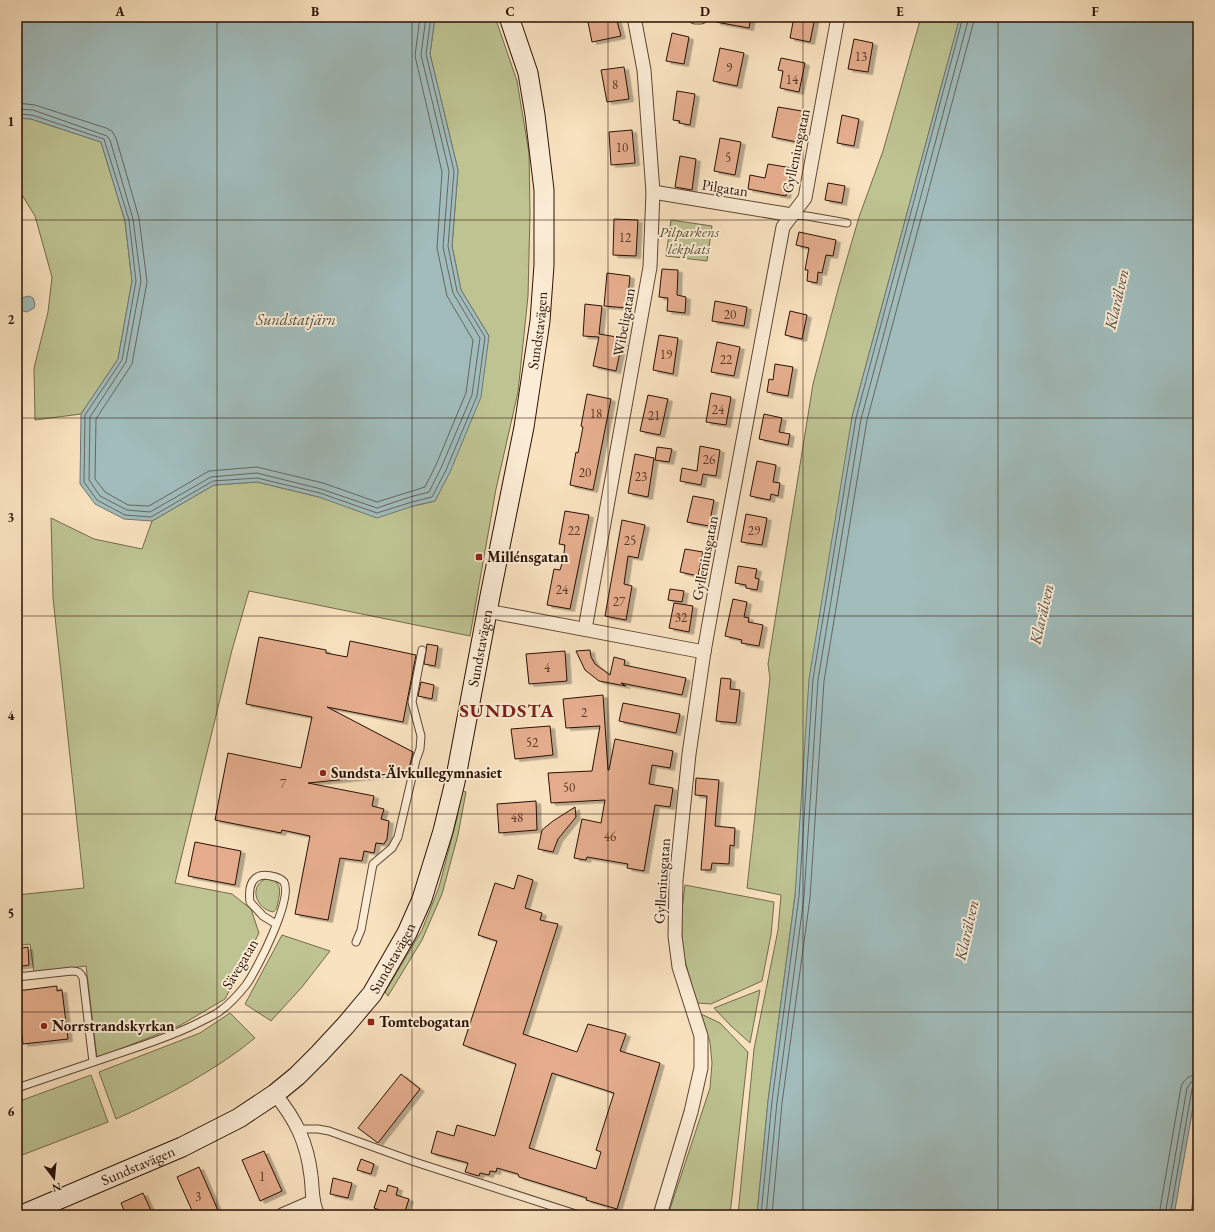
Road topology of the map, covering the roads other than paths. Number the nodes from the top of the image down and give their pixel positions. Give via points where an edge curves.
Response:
1 (509, 17) edge
2 (634, 17) edge
3 (695, 17) edge
4 (701, 17) edge
5 (838, 17) edge
6 (653, 192) junction
7 (792, 215) junction
8 (847, 223) dead end
9 (487, 610) junction
10 (585, 630) junction
11 (422, 650) dead end
12 (704, 652) junction
13 (276, 924) junction
14 (356, 942) dead end
15 (17, 977) edge
16 (93, 1062) junction
17 (17, 1088) edge
18 (274, 1094) junction
19 (298, 1129) junction
20 (312, 1202) junction
21 (22, 1215) edge
22 (282, 1215) edge
23 (318, 1215) edge
24 (579, 1215) edge
25 (660, 1215) edge

1 - 9 street, Sundstavägen via 528,73 535,115 544,190 544,265 540,321 524,427
2 - 6 street, Wibeligatan via 644,70
3 - 4 street
5 - 7 street, Gylleniusgatan via 805,198
6 - 7 street, Pilgatan
6 - 10 street, Wibeligatan via 650,267
7 - 8 lane
7 - 12 street, Gylleniusgatan via 783,227
9 - 10 street
9 - 18 street, Sundstavägen via 455,782 422,899 407,933 372,994 319,1054
10 - 12 street
11 - 14 lane via 412,702 421,736 420,749 398,837 392,848 373,864 361,930
12 - 25 street, Gylleniusgatan via 689,754 675,899 675,936 679,967 701,1036 701,1068 691,1112
13 - 13 lane, Sävegatan via 284,906 284,882 278,877 258,875 250,889 250,902 263,916
13 - 16 lane, Sävegatan via 247,984 232,1002 219,1012 185,1030
15 - 16 lane via 72,971 81,973
16 - 17 lane, Sävegatan
18 - 19 street
18 - 21 street, Sundstavägen via 239,1118 182,1147
19 - 20 street via 310,1170
19 - 24 lane via 329,1131
20 - 22 street
20 - 23 street

